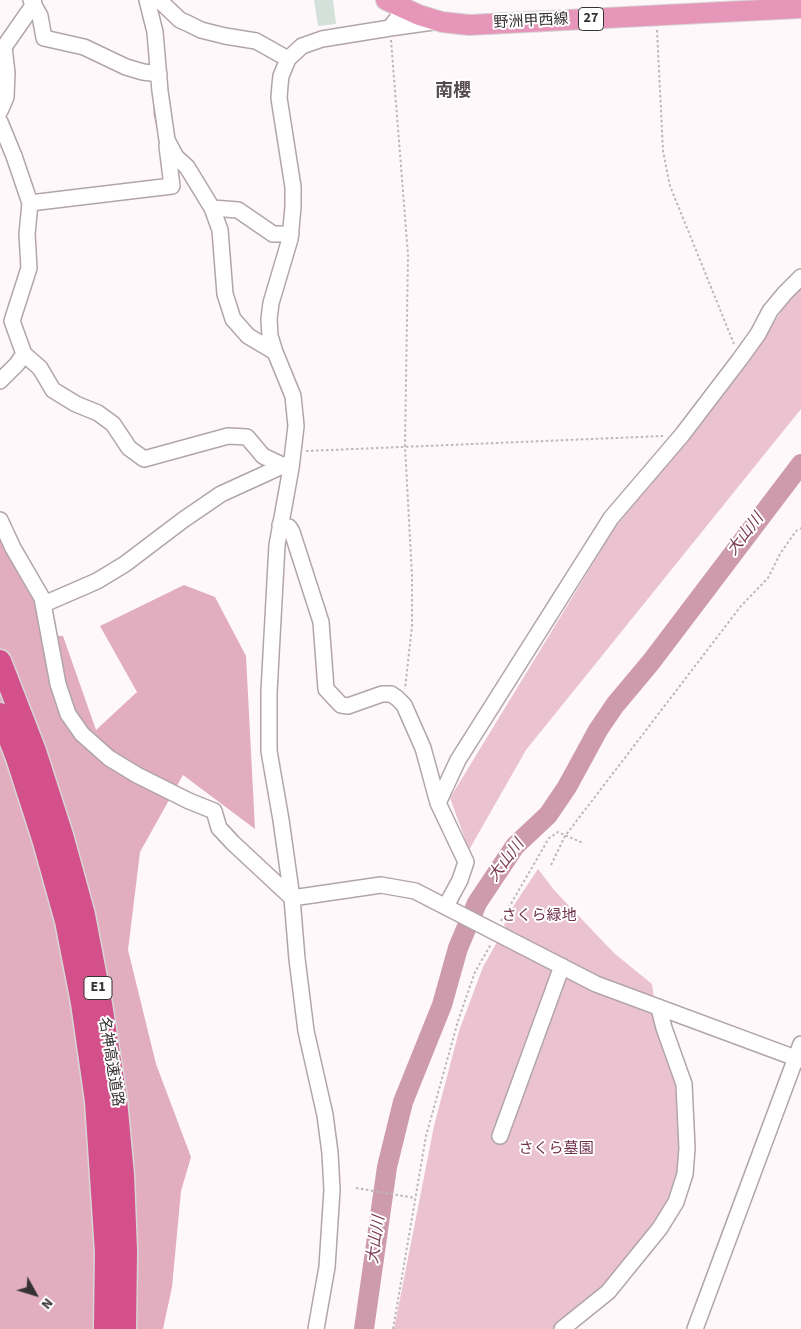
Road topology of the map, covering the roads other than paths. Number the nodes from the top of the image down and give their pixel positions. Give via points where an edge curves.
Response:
1 (147, 0) edge
2 (159, 0) edge
3 (33, 1) edge
4 (394, 2) edge
5 (801, 8) edge
6 (442, 22) junction
7 (390, 28) junction
8 (288, 59) junction
9 (158, 74) junction
10 (0, 111) edge
11 (0, 122) edge
12 (167, 140) junction
13 (30, 203) junction
14 (212, 208) junction
15 (291, 234) junction
16 (801, 277) edge
17 (275, 352) junction
18 (24, 354) junction
19 (0, 381) edge
20 (290, 460) junction
21 (0, 520) edge
22 (280, 525) junction
23 (44, 604) junction
24 (0, 661) edge
25 (0, 714) edge
26 (438, 802) junction
27 (292, 898) junction
28 (448, 907) junction
29 (562, 966) junction
30 (659, 1008) junction
31 (801, 1044) edge
32 (798, 1059) edge
33 (500, 1136) dead end
34 (105, 1329) edge
35 (126, 1329) edge
36 (316, 1329) edge
37 (562, 1329) edge
38 (695, 1329) edge

1 - 9 street via 156,32
2 - 8 street via 180,20 201,30 256,41
3 - 9 street via 44,38 84,47 126,67
3 - 10 street via 4,47 6,97
4 - 6 main road, 野洲甲西線 / 27
4 - 7 street via 399,16
5 - 6 main road, 野洲甲西線 / 27 via 469,25
6 - 7 street
7 - 8 street via 312,41
8 - 15 street via 281,76 279,98 293,187
9 - 12 street
11 - 13 street
12 - 13 street via 172,186
12 - 14 street
13 - 18 street via 27,234 29,268 12,321
14 - 15 street via 238,210 273,234
14 - 17 street via 220,230 225,294 233,319 248,336
15 - 17 street via 271,303 270,336
16 - 26 street via 770,311 758,334 682,435 611,518 458,760
17 - 20 street via 293,396 296,419
18 - 19 street
18 - 20 street via 40,368 53,390 106,418 129,448 144,459 228,436 247,437 262,456
20 - 22 street
20 - 23 street via 221,494 125,564
21 - 23 street
22 - 26 street via 289,527 292,532 321,622 326,689 341,705 348,706 382,694 391,694 404,704 423,748
22 - 27 street via 272,616 269,751
23 - 27 street via 58,684 68,714 82,734 110,758 137,775 214,811 219,828
24 - 35 highway, 名神高速道路 / E1 via 44,779 86,924 116,1100 123,1175
25 - 34 highway, 名神高速道路 / E1 via 44,842 66,921 82,1003 96,1101 106,1252
26 - 28 street via 466,862
27 - 28 street via 381,885 415,891
27 - 36 street via 306,1031 330,1152 332,1190 326,1267
28 - 29 street
29 - 30 street via 596,984
29 - 33 street
30 - 32 street
30 - 37 street via 684,1084 685,1174 676,1202 660,1228 608,1292
31 - 32 street
32 - 38 street

